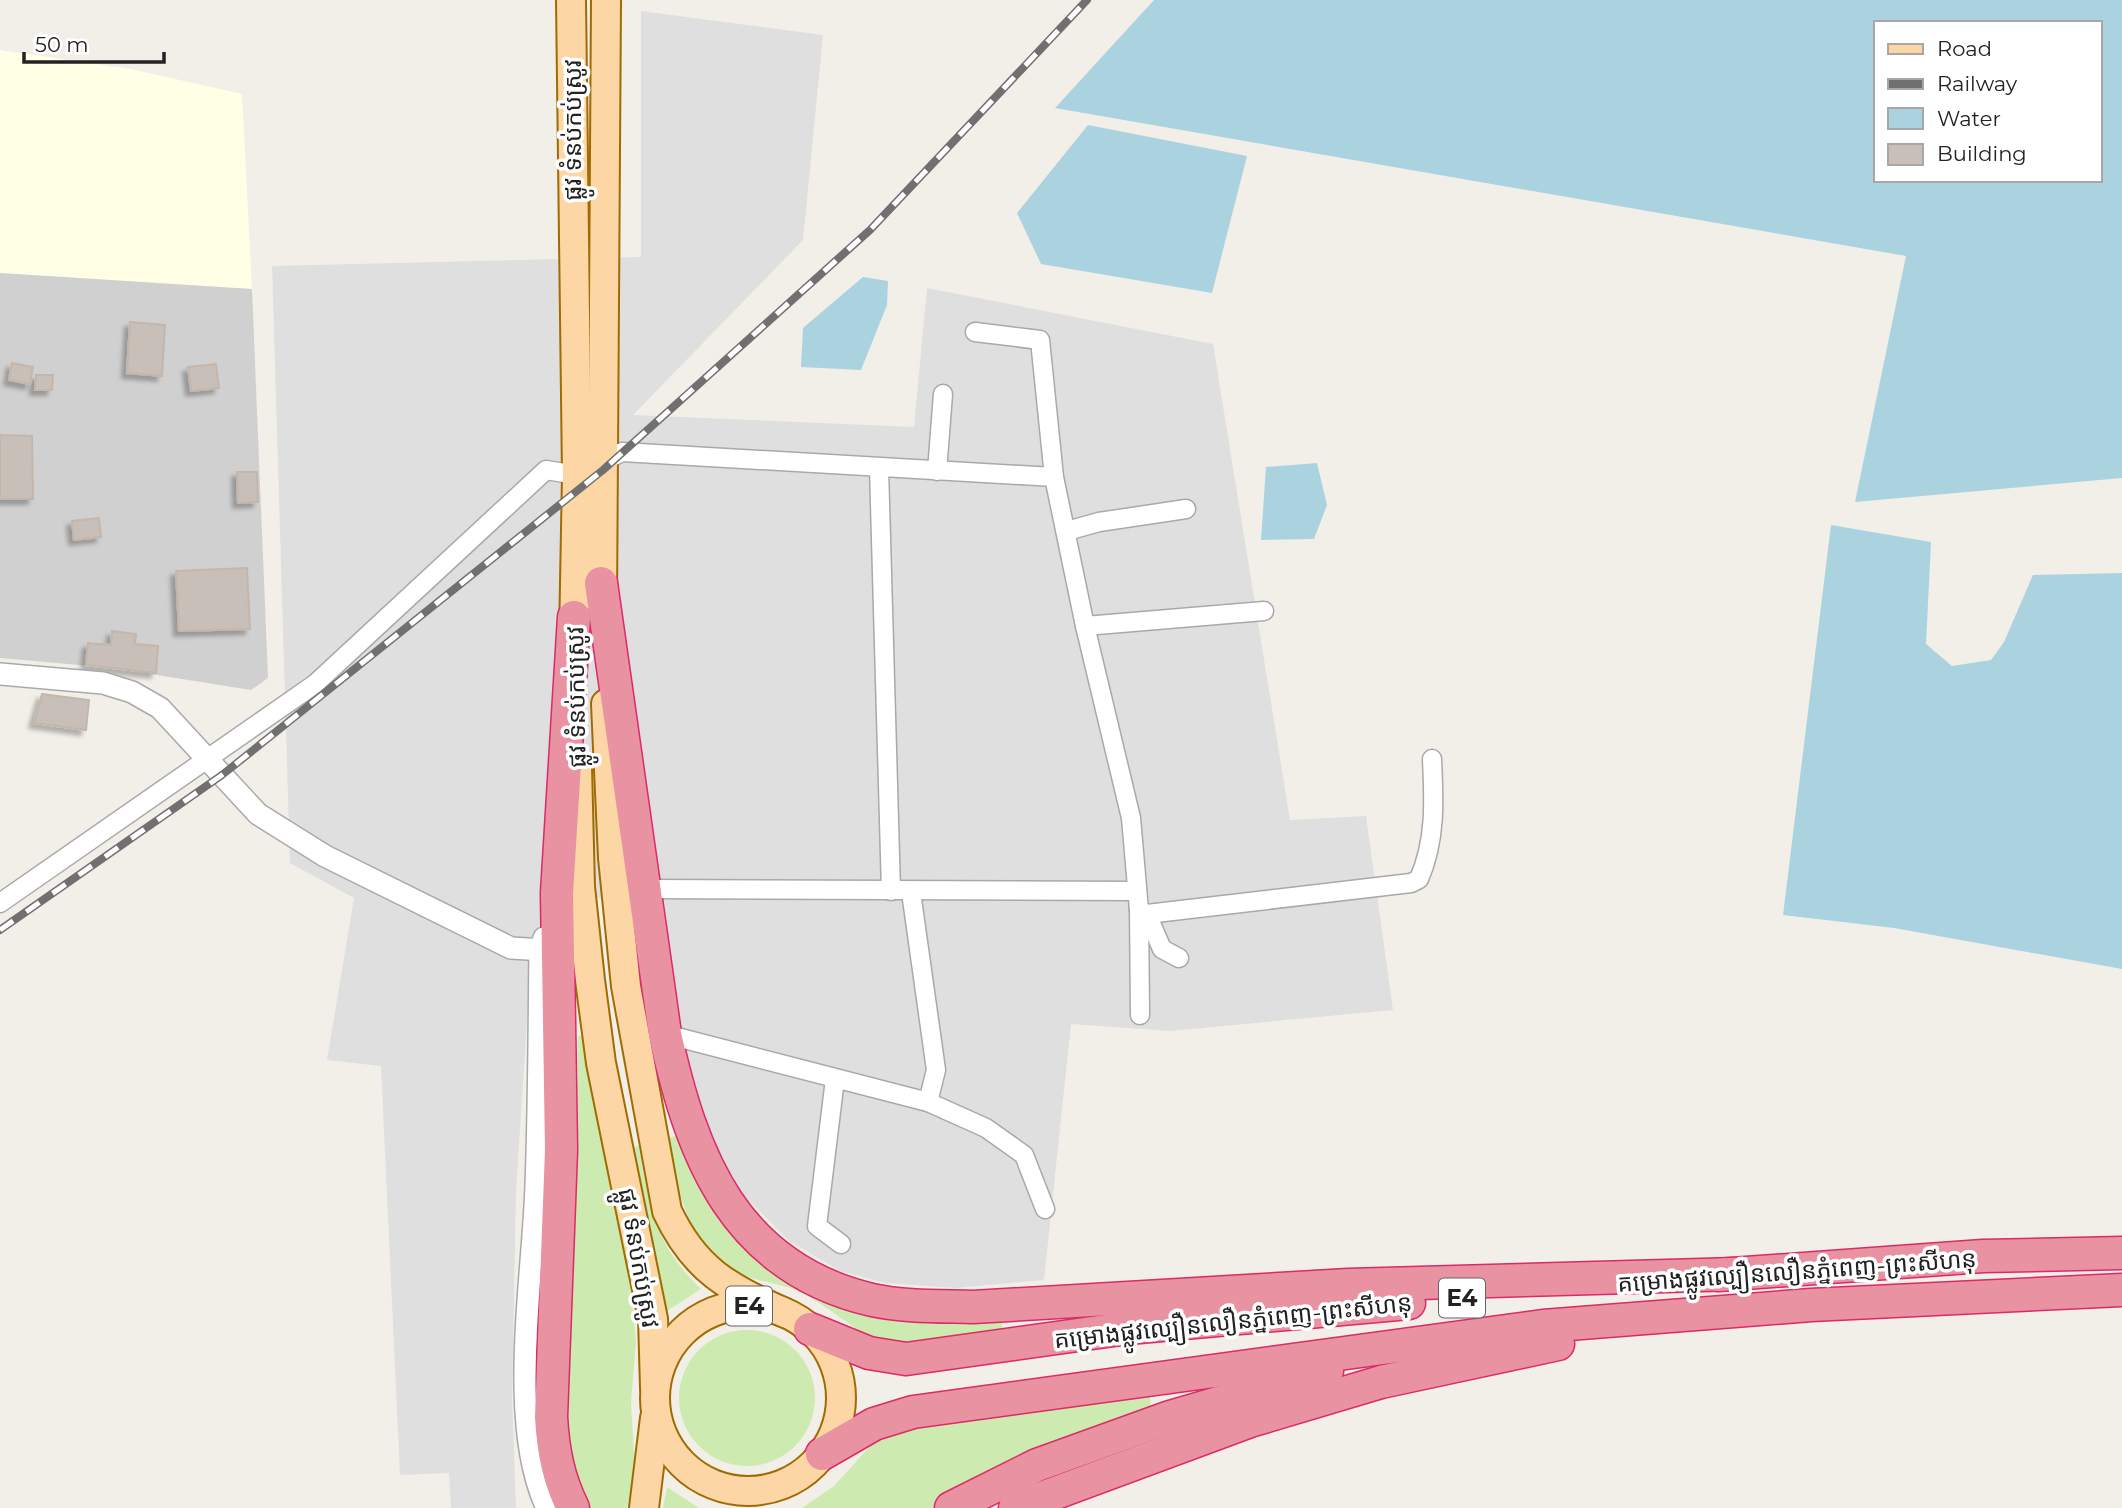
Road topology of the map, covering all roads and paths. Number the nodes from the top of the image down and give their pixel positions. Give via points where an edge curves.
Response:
1 (571, 0) edge
2 (606, 0) edge
3 (975, 332) dead end
4 (943, 394) dead end
5 (603, 460) junction
6 (879, 468) junction
7 (937, 471) junction
8 (577, 475) junction
9 (1054, 477) junction
10 (1186, 509) dead end
11 (1067, 531) junction
12 (601, 583) junction
13 (1264, 611) dead end
14 (574, 617) junction
15 (1085, 626) junction
16 (0, 674) edge
17 (207, 759) junction
18 (1432, 759) dead end
19 (645, 889) junction
20 (891, 891) junction
21 (1137, 891) junction
22 (911, 892) junction
23 (0, 903) edge
24 (1143, 912) junction
25 (550, 951) junction
26 (1179, 958) dead end
27 (1140, 1015) dead end
28 (666, 1034) junction
29 (835, 1079) junction
30 (928, 1102) junction
31 (1045, 1209) dead end
32 (841, 1244) dead end
33 (2122, 1253) edge
34 (1737, 1274) junction
35 (2122, 1290) edge
36 (1811, 1305) junction
37 (798, 1321) junction
38 (1543, 1326) junction
39 (655, 1387) junction
40 (656, 1415) junction
41 (822, 1454) junction
42 (779, 1486) junction
43 (547, 1508) edge
44 (573, 1508) edge
45 (644, 1508) edge
46 (738, 1508) edge
47 (951, 1508) edge
48 (1015, 1508) edge

1 - 8 main road, ផ្លូវ ទំនប់កប់ស្រូវ
2 - 5 main road, ផ្លូវ ទំនប់កប់ស្រូវ
3 - 9 street via 1040,340
4 - 7 street
5 - 6 street via 622,452
5 - 8 street
5 - 12 main road, ផ្លូវ ទំនប់កប់ស្រូវ
6 - 7 street
6 - 20 street
7 - 9 street
8 - 14 main road, ផ្លូវ ទំនប់កប់ស្រូវ
8 - 17 street via 546,470 315,684
9 - 11 street
10 - 11 street
11 - 15 street
12 - 19 highway
12 - 37 main road, ផ្លូវ ទំនប់កប់ស្រូវ via 612,858 626,986 667,1211 681,1241 706,1269 737,1291
13 - 15 street
14 - 25 highway
14 - 39 main road, ផ្លូវ ទំនប់កប់ស្រូវ via 580,887 601,1063 653,1319
15 - 21 street via 1132,818
16 - 17 street via 103,683 132,692 160,708
17 - 23 street
17 - 25 street via 258,814 325,856 512,948
18 - 24 street via 1435,809 1419,879
19 - 20 street
19 - 28 highway
20 - 22 street
21 - 22 street
21 - 24 street
22 - 30 street via 936,1070
24 - 26 street via 1163,949
24 - 27 street
25 - 43 street via 525,1399 534,1466
25 - 44 highway via 561,1150 551,1370 554,1455
28 - 29 street
28 - 34 highway via 678,1095 695,1146 730,1209 778,1257 839,1290 873,1300 973,1307 1348,1285
29 - 30 street
29 - 32 street via 817,1226
30 - 31 street via 986,1128 1024,1155
33 - 34 highway, គម្រោងផ្លូវល្បឿនលឿនភ្នំពេញ-ព្រះសីហនុ / E4 via 1983,1256
34 - 37 highway, គម្រោងផ្លូវល្បឿនលឿនភ្នំពេញ-ព្រះសីហនុ / E4 via 1128,1328 906,1359 869,1353
35 - 36 highway, គម្រោងផ្លូវល្បឿនលឿនភ្នំពេញ-ព្រះសីហនុ / E4
36 - 38 highway, គម្រោងផ្លូវល្បឿនលឿនភ្នំពេញ-ព្រះសីហនុ / E4
36 - 48 highway via 1547,1345 1381,1382 1250,1422
37 - 39 main road, E4 via 757,1305 728,1307 701,1317 678,1335 663,1359
37 - 41 main road, E4 via 828,1350 839,1375 841,1403 836,1430
38 - 41 highway, គម្រោងផ្លូវល្បឿនលឿនភ្នំពេញ-ព្រះសីហនុ / E4 via 912,1412 874,1424
38 - 47 highway via 1322,1372 1170,1417 1037,1465
39 - 40 main road, E4
40 - 42 main road, E4 via 667,1445 688,1469 716,1485 747,1491
40 - 45 main road
41 - 42 main road, E4 via 803,1473
42 - 46 main road

